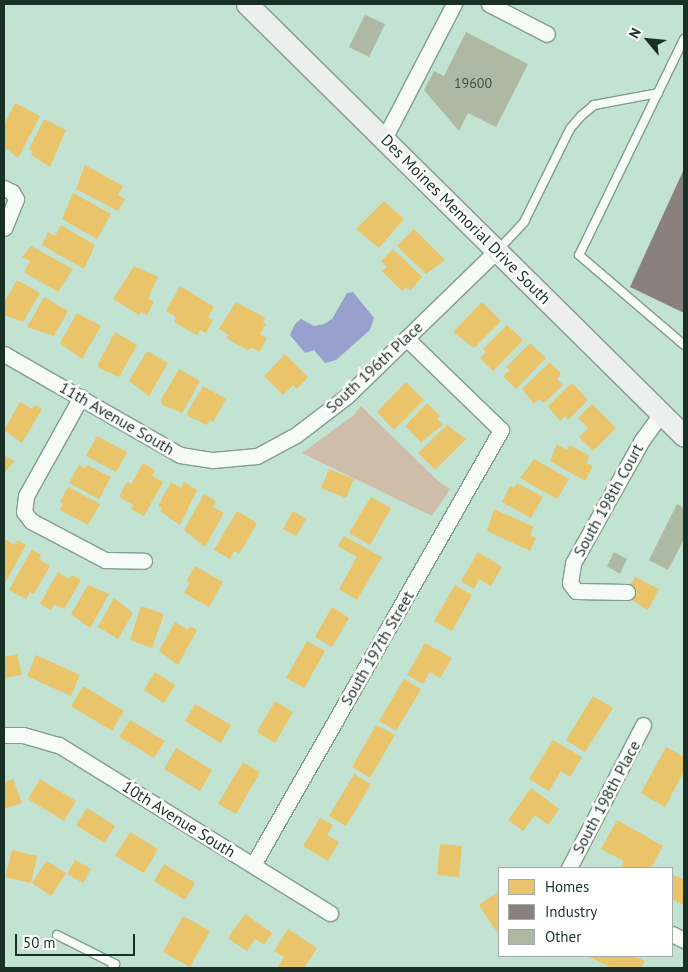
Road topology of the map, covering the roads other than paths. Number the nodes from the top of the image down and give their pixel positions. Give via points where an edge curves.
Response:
1 (246, 4) edge
2 (454, 4) edge
3 (489, 4) edge
4 (547, 34) dead end
5 (684, 39) edge
6 (658, 93) junction
7 (385, 137) junction
8 (4, 188) edge
9 (4, 228) edge
10 (497, 250) junction
11 (406, 338) junction
12 (684, 345) edge
13 (4, 354) edge
14 (81, 397) junction
15 (662, 414) junction
16 (684, 436) edge
17 (236, 460) joint
18 (144, 561) dead end
19 (627, 592) dead end
20 (644, 725) dead end
21 (4, 735) edge
22 (253, 865) junction
23 (570, 867) edge
24 (330, 913) dead end
25 (57, 935) dead end
26 (112, 968) edge

1 - 7 main road, Des Moines Memorial Drive South
2 - 7 street
3 - 4 street
5 - 6 lane
6 - 10 lane via 594,105 581,116 570,129 524,222
6 - 12 lane via 579,255
7 - 10 main road, Des Moines Memorial Drive South
8 - 9 street via 16,199
10 - 11 street, South 196th Place
10 - 15 main road, Des Moines Memorial Drive South
11 - 17 street, South 196th Place via 347,396 312,424 275,448
11 - 22 street, South 197th Street via 501,430
13 - 14 street, 11th Avenue South
14 - 17 street, 11th Avenue South via 180,455
14 - 18 street via 26,496 24,512 31,521 105,560
15 - 16 main road, Des Moines Memorial Drive South
15 - 19 street, South 198th Court via 642,440 572,563 570,583 576,591
20 - 23 street, South 198th Place
21 - 22 street, 10th Avenue South via 23,735 59,745
22 - 24 street, 10th Avenue South
25 - 26 lane via 115,964

